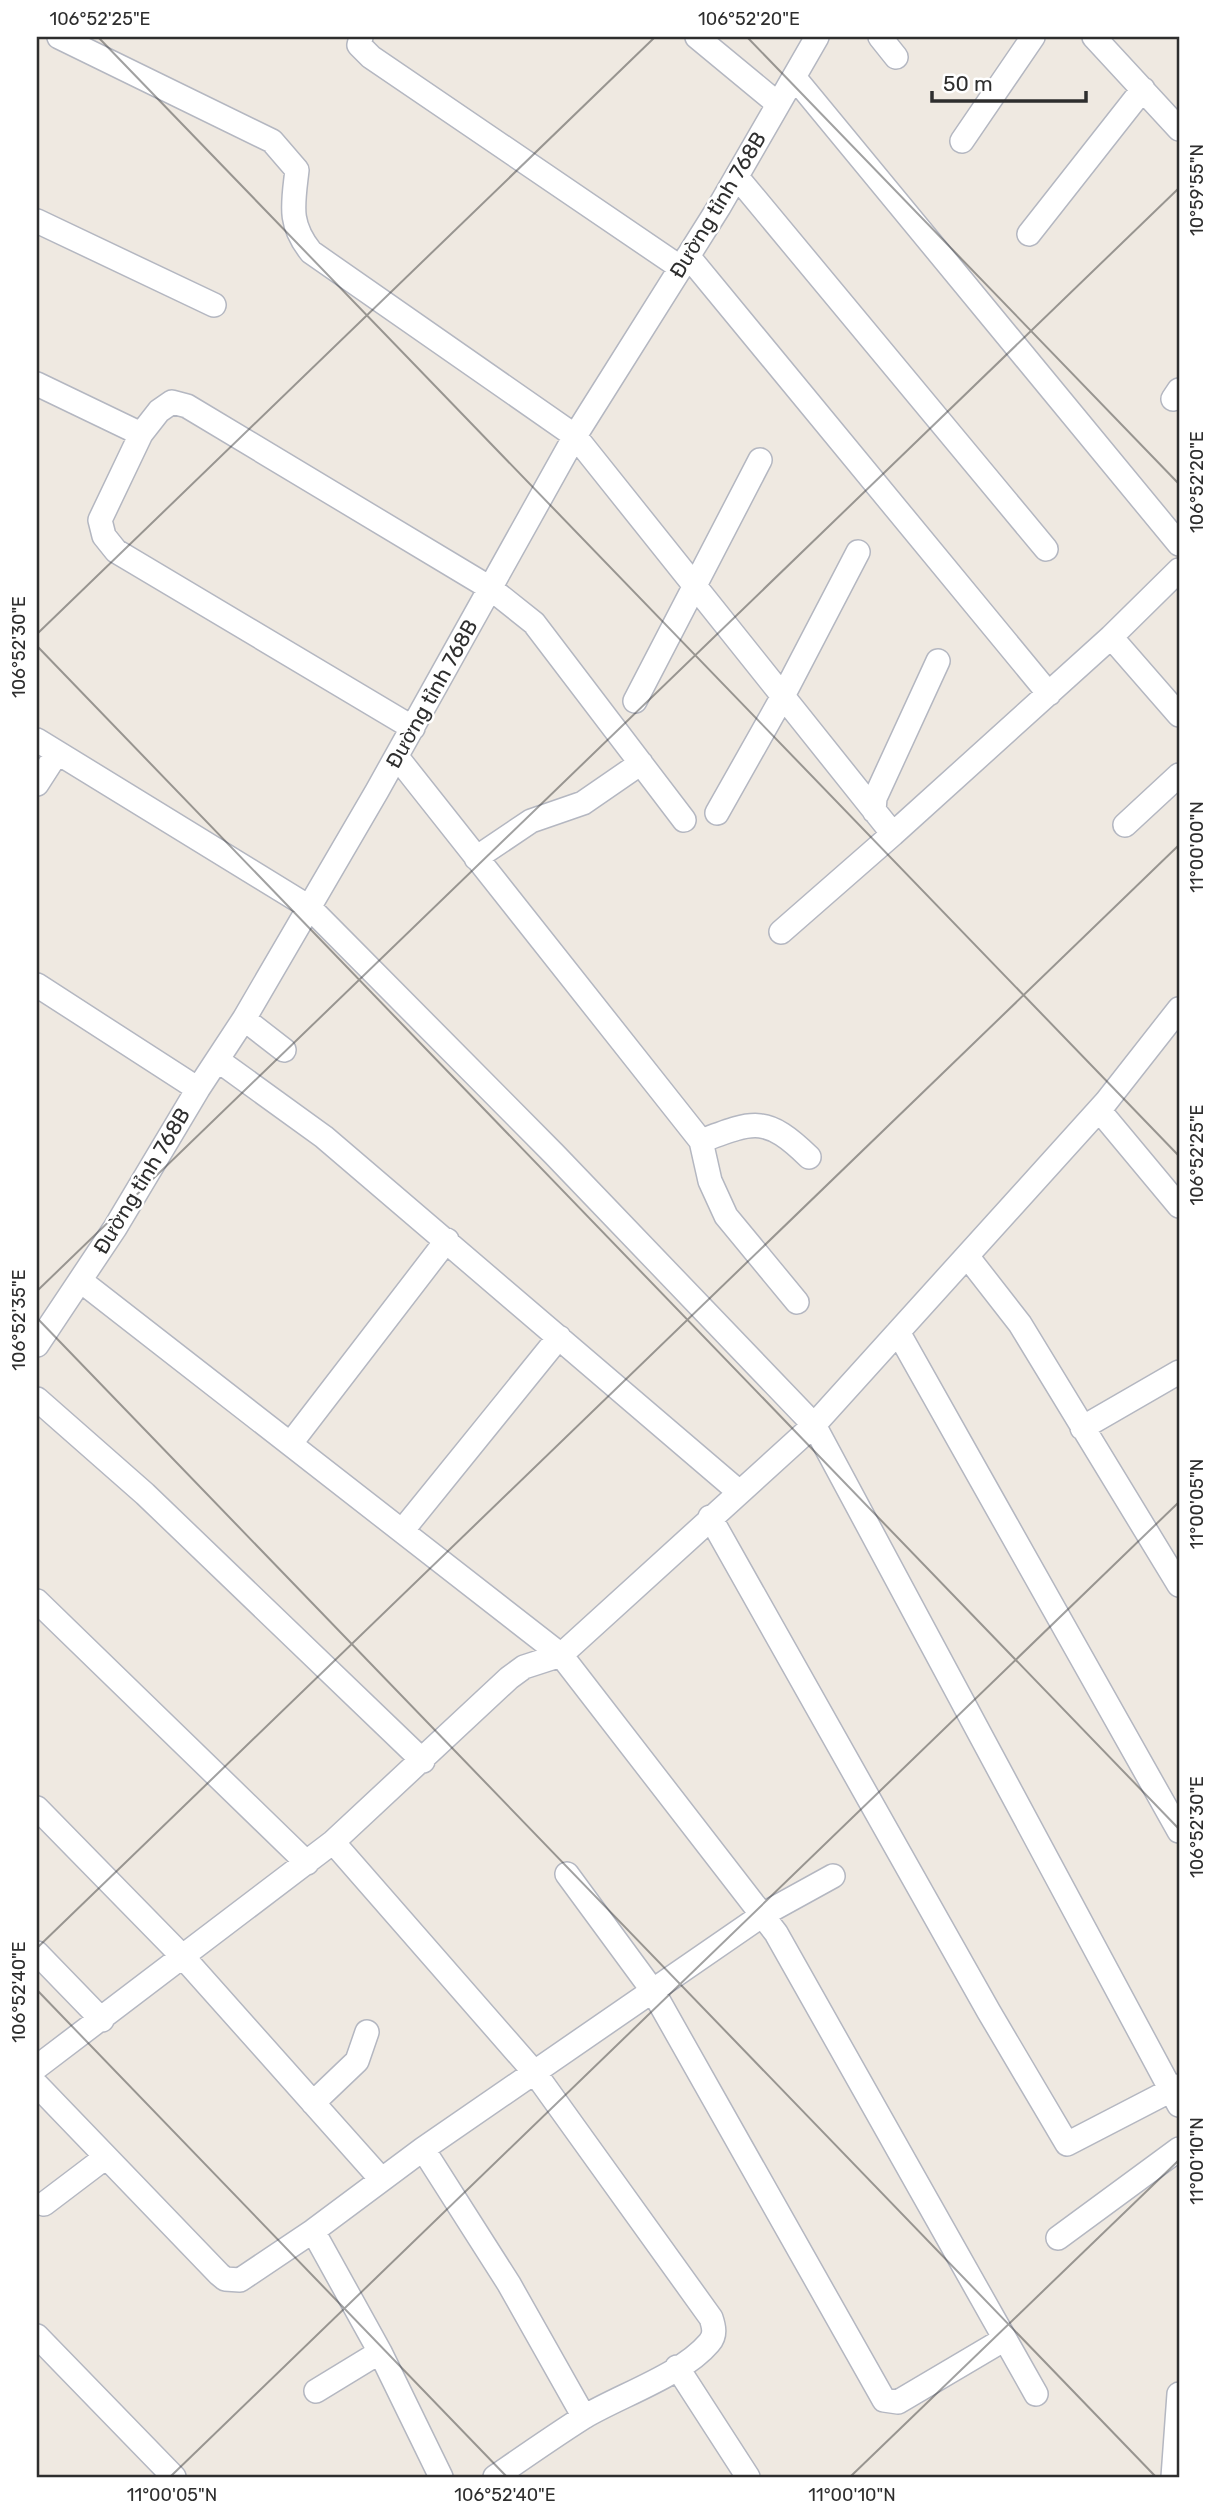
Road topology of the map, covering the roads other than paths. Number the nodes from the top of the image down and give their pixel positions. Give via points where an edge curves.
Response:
1 (60, 37) edge
2 (361, 37) edge
3 (697, 37) edge
4 (817, 37) edge
5 (880, 37) edge
6 (1032, 37) edge
7 (1094, 37) edge
8 (896, 57) dead end
9 (794, 77) junction
10 (1143, 89) junction
11 (778, 104) junction
12 (1179, 129) edge
13 (962, 141) dead end
14 (737, 177) junction
15 (37, 221) edge
16 (1029, 234) dead end
17 (685, 262) junction
18 (214, 304) dead end
19 (37, 384) edge
20 (141, 434) junction
21 (575, 436) junction
22 (761, 460) dead end
23 (1179, 544) edge
24 (1046, 549) dead end
25 (858, 552) dead end
26 (1179, 570) edge
27 (694, 586) junction
28 (490, 588) junction
29 (1111, 637) junction
30 (938, 661) dead end
31 (1049, 694) junction
32 (783, 696) junction
33 (635, 701) dead end
34 (1179, 715) edge
35 (413, 728) junction
36 (37, 740) edge
37 (57, 753) junction
38 (397, 757) junction
39 (640, 763) junction
40 (1179, 775) edge
41 (37, 783) edge
42 (874, 811) junction
43 (717, 813) dead end
44 (684, 820) dead end
45 (1125, 825) dead end
46 (893, 834) junction
47 (477, 858) junction
48 (309, 907) junction
49 (781, 932) dead end
50 (37, 985) edge
51 (1179, 1009) edge
52 (244, 1019) junction
53 (284, 1050) dead end
54 (219, 1061) junction
55 (198, 1089) junction
56 (1099, 1110) junction
57 (701, 1141) junction
58 (809, 1157) dead end
59 (1176, 1195) edge
60 (447, 1240) junction
61 (967, 1256) junction
62 (81, 1281) junction
63 (797, 1302) dead end
64 (898, 1332) junction
65 (559, 1337) junction
66 (37, 1345) edge
67 (1178, 1376) edge
68 (37, 1399) edge
69 (814, 1425) junction
70 (1082, 1428) junction
71 (291, 1443) junction
72 (738, 1491) junction
73 (710, 1517) junction
74 (402, 1531) junction
75 (1179, 1585) edge
76 (37, 1601) edge
77 (561, 1655) junction
78 (423, 1761) junction
79 (37, 1808) edge
80 (1179, 1830) edge
81 (333, 1842) junction
82 (307, 1863) junction
83 (567, 1874) dead end
84 (833, 1876) dead end
85 (764, 1914) junction
86 (37, 1953) edge
87 (184, 1958) junction
88 (653, 1991) junction
89 (102, 2020) junction
90 (367, 2032) dead end
91 (37, 2067) edge
92 (535, 2073) junction
93 (37, 2085) edge
94 (1177, 2094) edge
95 (313, 2103) junction
96 (422, 2149) junction
97 (1179, 2149) edge
98 (106, 2157) junction
99 (381, 2179) junction
100 (44, 2204) dead end
101 (313, 2231) junction
102 (1058, 2238) dead end
103 (37, 2336) edge
104 (1003, 2340) junction
105 (380, 2352) junction
106 (677, 2367) junction
107 (316, 2391) dead end
108 (1035, 2394) dead end
109 (1179, 2394) edge
110 (584, 2417) junction
111 (504, 2475) edge
112 (174, 2477) edge
113 (441, 2477) edge
114 (748, 2477) edge
115 (1173, 2477) edge

1 - 21 street via 272,141 298,170 292,213 297,235 311,252
2 - 17 street via 359,45 371,57
3 - 11 street
4 - 9 street, Đường tỉnh 768B
5 - 8 street
6 - 13 street
7 - 10 street
9 - 11 street, Đường tỉnh 768B
9 - 23 street
10 - 12 street
10 - 16 street
11 - 14 street, Đường tỉnh 768B
14 - 17 street, Đường tỉnh 768B
14 - 24 street
15 - 18 street
17 - 21 street, Đường tỉnh 768B
17 - 31 street
19 - 20 street
20 - 28 street via 172,402 187,406
20 - 35 street via 100,520 104,536 116,551
21 - 27 street
21 - 28 street, Đường tỉnh 768B
22 - 27 street
25 - 32 street
26 - 29 street
27 - 32 street
27 - 33 street
28 - 35 street, Đường tỉnh 768B
28 - 39 street via 534,623
29 - 31 street
29 - 34 street
30 - 42 street via 875,798
31 - 46 street
32 - 42 street
32 - 43 street
35 - 38 street, Đường tỉnh 768B
36 - 37 street
37 - 41 street
37 - 48 street
38 - 47 street
38 - 48 street, Đường tỉnh 768B
39 - 44 street
39 - 47 street via 583,803 531,821
40 - 45 street
42 - 46 street
46 - 49 street
47 - 57 street
48 - 52 street, Đường tỉnh 768B
48 - 69 street
50 - 55 street
51 - 56 street
52 - 53 street
52 - 54 street, Đường tỉnh 768B
54 - 55 street, Đường tỉnh 768B
54 - 60 street via 324,1138
55 - 62 street, Đường tỉnh 768B
56 - 59 street
56 - 61 street
57 - 58 street via 763,1124
57 - 63 street via 710,1181 726,1216
60 - 65 street
60 - 71 street
61 - 64 street
61 - 70 street via 1020,1324
62 - 66 street, Đường tỉnh 768B
62 - 71 street
64 - 69 street
64 - 80 street
65 - 72 street
65 - 74 street
67 - 70 street
68 - 78 street via 145,1494
69 - 72 street
69 - 94 street
70 - 75 street
71 - 74 street
72 - 73 street
73 - 77 street
73 - 94 street via 1067,2144
74 - 77 street
76 - 82 street
77 - 78 street via 524,1667 509,1678
77 - 85 street
78 - 81 street
79 - 87 street
81 - 82 street
81 - 92 street
82 - 87 street
83 - 88 street
84 - 85 street
85 - 88 street
85 - 104 street
86 - 89 street
87 - 89 street
87 - 95 street
88 - 92 street
88 - 104 street via 884,2400 898,2402
89 - 91 street
90 - 95 street via 358,2061
92 - 96 street
92 - 106 street via 711,2318 712,2340
93 - 98 street
95 - 99 street
96 - 99 street
96 - 110 street via 509,2284
97 - 102 street
98 - 100 street
98 - 101 street via 225,2279 240,2280
99 - 101 street
101 - 105 street
103 - 112 street
104 - 108 street
105 - 107 street
105 - 113 street
106 - 110 street
106 - 114 street
109 - 115 street
110 - 111 street

